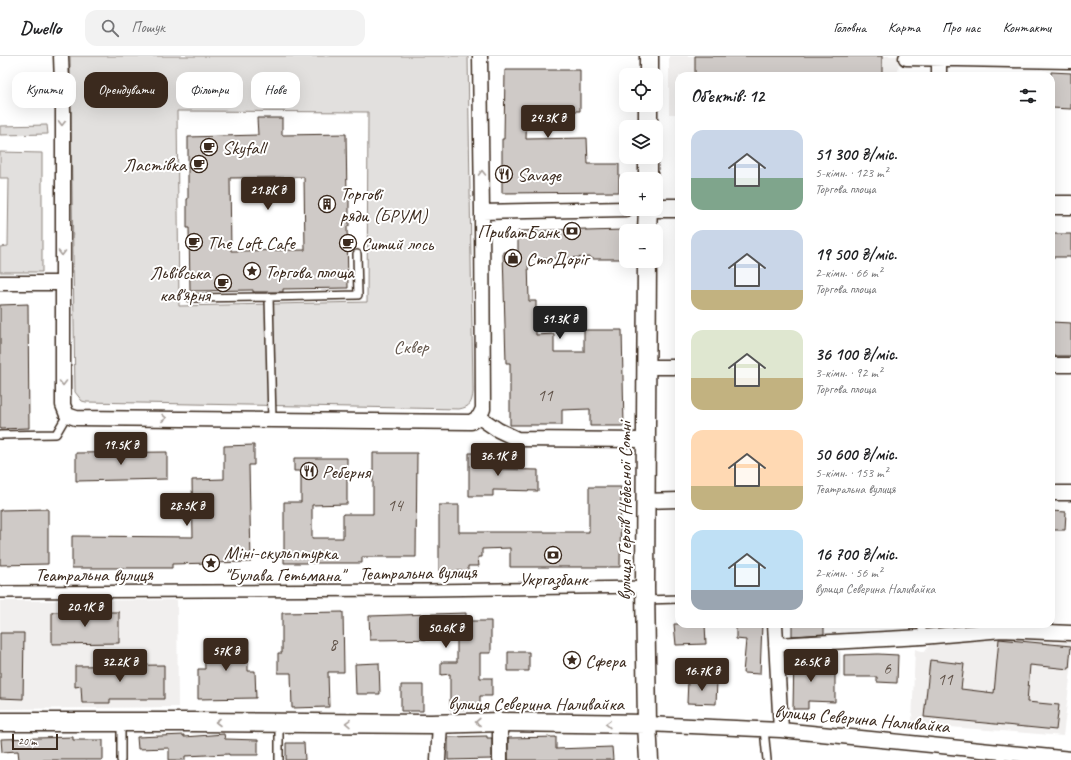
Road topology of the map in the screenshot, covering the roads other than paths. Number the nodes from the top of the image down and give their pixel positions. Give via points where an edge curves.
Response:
1 (61, 56) edge
2 (480, 56) edge
3 (649, 56) edge
4 (906, 58) dead end
5 (939, 59) junction
6 (1064, 59) edge
7 (649, 68) edge
8 (939, 72) edge
9 (1055, 205) edge
10 (1071, 205) edge
11 (663, 208) edge
12 (675, 208) edge
13 (619, 209) edge
14 (482, 212) junction
15 (357, 254) dead end
16 (647, 268) edge
17 (0, 283) edge
18 (62, 283) junction
19 (269, 297) junction
20 (190, 298) dead end
21 (1055, 365) edge
22 (1071, 365) edge
23 (646, 367) junction
24 (675, 367) edge
25 (67, 414) junction
26 (479, 418) junction
27 (272, 420) junction
28 (0, 435) edge
29 (645, 440) junction
30 (1055, 493) edge
31 (1071, 493) edge
32 (675, 500) edge
33 (644, 501) junction
34 (0, 592) edge
35 (645, 593) junction
36 (675, 598) edge
37 (775, 628) edge
38 (922, 631) edge
39 (1071, 633) edge
40 (776, 645) junction
41 (0, 722) edge
42 (121, 722) junction
43 (279, 722) junction
44 (500, 722) junction
45 (440, 723) junction
46 (647, 724) junction
47 (764, 729) junction
48 (781, 730) junction
49 (1071, 759) edge
50 (120, 760) edge
51 (279, 760) edge
52 (438, 760) edge
53 (500, 760) edge
54 (649, 760) edge
55 (767, 760) edge

1 -> 18 street
14 -> 2 street
3 - 7 street
4 - 5 street
5 - 6 street
5 - 8 street
9 - 10 street
11 - 12 street
13 - 14 street
14 - 26 street via 483,409
15 - 19 lane via 358,295
16 - 23 street, вулиця Героїв Небесної Сотні
17 - 18 street
18 -> 25 street via 63,405
19 - 20 lane
19 - 27 lane
21 - 22 street
23 - 24 street
23 - 29 street, вулиця Героїв Небесної Сотні
25 -> 27 street via 76,418
25 - 28 lane via 56,434
26 - 27 street via 471,422
26 - 29 street via 517,439
29 - 33 street, вулиця Героїв Небесної Сотні
30 - 31 street
32 - 33 street
33 - 35 street, вулиця Героїв Небесної Сотні
34 - 35 street, Театральна вулиця via 429,590 607,586
35 - 36 lane
35 - 46 street, вулиця Героїв Небесної Сотні
37 - 40 street
38 - 39 street via 1002,630
38 - 40 street
40 - 48 street
41 - 42 street, вулиця Северина Наливайка
43 -> 42 street, вулиця Северина Наливайка
42 - 50 lane
45 -> 43 street, вулиця Северина Наливайка
43 - 51 lane
44 -> 45 street, вулиця Северина Наливайка
46 -> 44 street, вулиця Северина Наливайка
44 - 53 street
45 - 52 street
46 - 47 street, вулиця Северина Наливайка
46 - 54 street, вулиця Героїв Небесної Сотні
47 - 48 street, вулиця Северина Наливайка
47 - 55 lane
48 - 49 street, вулиця Северина Наливайка

